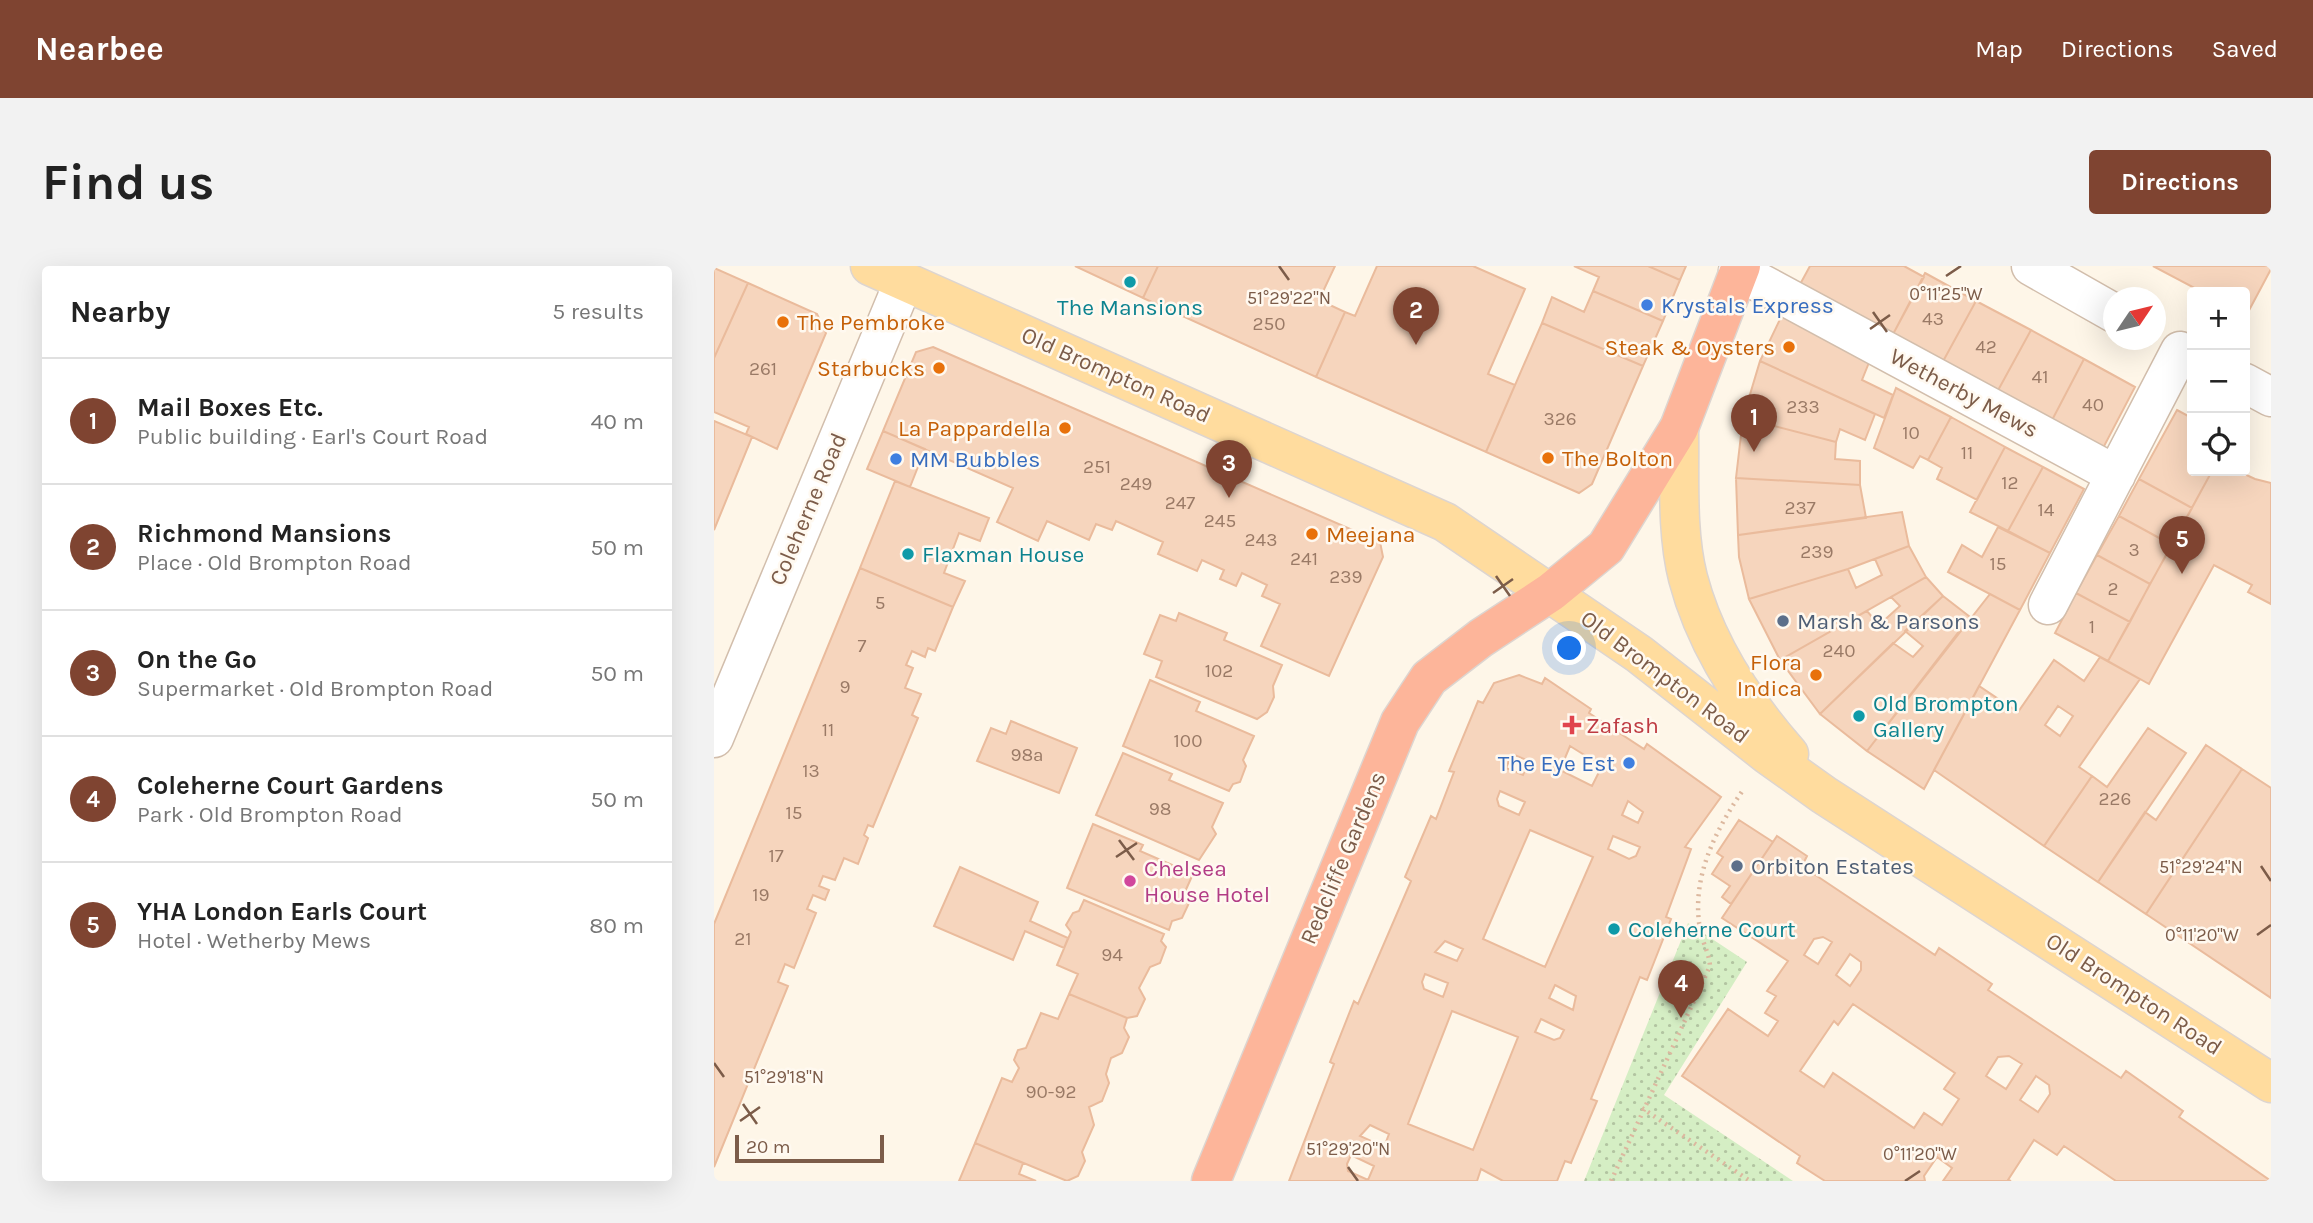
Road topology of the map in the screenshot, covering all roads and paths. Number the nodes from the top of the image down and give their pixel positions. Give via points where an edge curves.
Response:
1 (2031, 266) edge
2 (1739, 269) edge
3 (887, 273) edge
4 (2103, 307) edge
5 (2176, 348) edge
6 (1679, 428) junction
7 (2116, 475) junction
8 (1551, 592) junction
9 (2048, 605) dead end
10 (725, 678) edge
11 (714, 738) edge
12 (1768, 755) junction
13 (1824, 795) junction
14 (2271, 1083) edge
15 (1642, 1108) junction
16 (1211, 1181) edge
17 (1611, 1181) edge
18 (1750, 1181) edge

1 - 4 street
2 - 6 highway, Redcliffe Gardens
2 - 7 street, Wetherby Mews
3 - 8 main road, Old Brompton Road via 1413,505
3 - 10 street, Coleherne Road
5 - 7 street
6 - 8 highway, Redcliffe Gardens via 1606,547
6 - 13 main road via 1688,576 1705,630 1741,690
7 - 9 street
8 - 12 main road, Old Brompton Road via 1662,671
8 - 16 highway, Redcliffe Gardens via 1429,678 1400,722
10 - 11 street, Coleherne Road
12 - 13 main road, Old Brompton Road
12 - 15 path via 1714,837 1697,895 1700,932 1710,966
13 - 14 main road, Old Brompton Road
15 - 17 path
15 - 18 path

